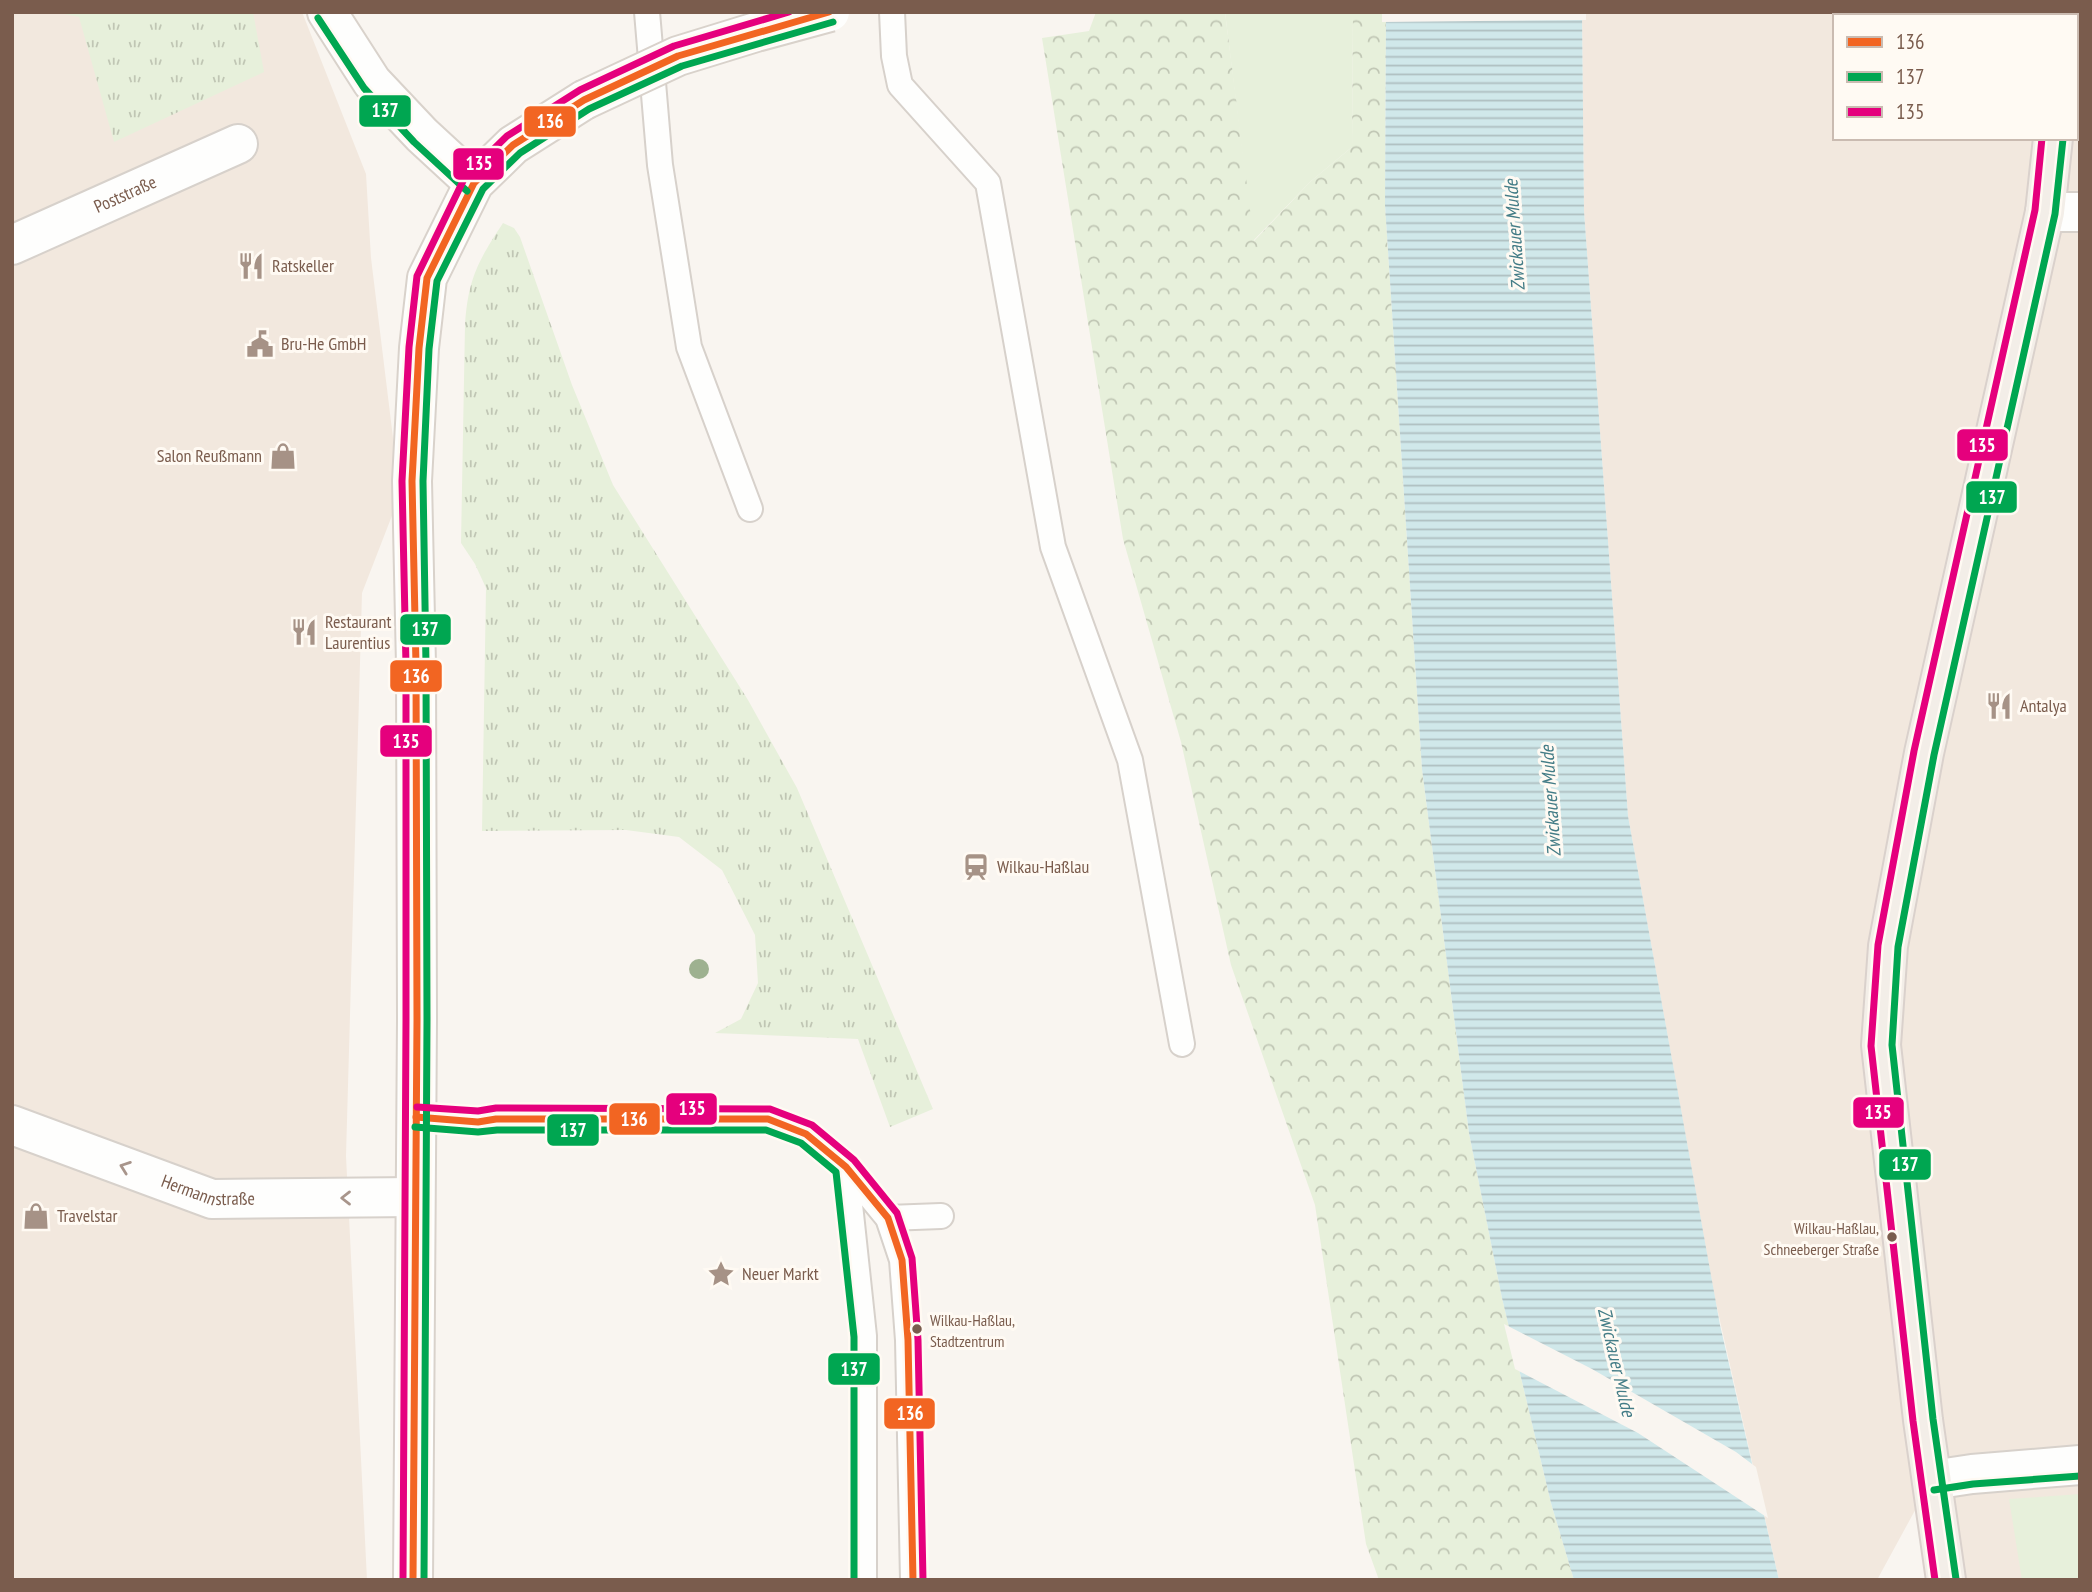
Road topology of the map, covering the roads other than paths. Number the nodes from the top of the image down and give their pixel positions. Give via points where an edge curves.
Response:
1 (327, 12) edge
2 (647, 12) edge
3 (830, 12) edge
4 (892, 12) edge
5 (2053, 140) edge
6 (238, 144) dead end
7 (474, 183) junction
8 (2062, 212) edge
9 (12, 245) edge
10 (750, 509) dead end
11 (1182, 1044) dead end
12 (416, 1117) junction
13 (12, 1125) edge
14 (846, 1167) junction
15 (415, 1197) junction
16 (941, 1216) dead end
17 (888, 1218) junction
18 (2080, 1465) edge
19 (1932, 1480) junction
20 (413, 1580) edge
21 (864, 1580) edge
22 (913, 1580) edge
23 (1946, 1580) edge

1 - 7 main road via 372,82
2 - 10 lane via 660,165 689,347
3 - 7 main road, bridge via 678,57 584,100 513,145
4 - 11 lane via 900,85 988,183 1054,547 1130,760
5 - 8 main road
6 - 9 main road, Poststraße
7 - 12 main road via 427,278 419,348 412,481
8 - 19 main road via 1924,753 1888,946 1881,1045
12 - 14 lane via 478,1122 768,1119 806,1134
12 - 15 main road
15 -> 13 main road, Hermannstraße via 212,1199
14 - 17 lane
14 - 21 lane via 864,1336
15 - 20 main road
16 - 17 lane
17 - 22 lane via 902,1261 907,1326
18 - 19 main road
19 - 23 main road

